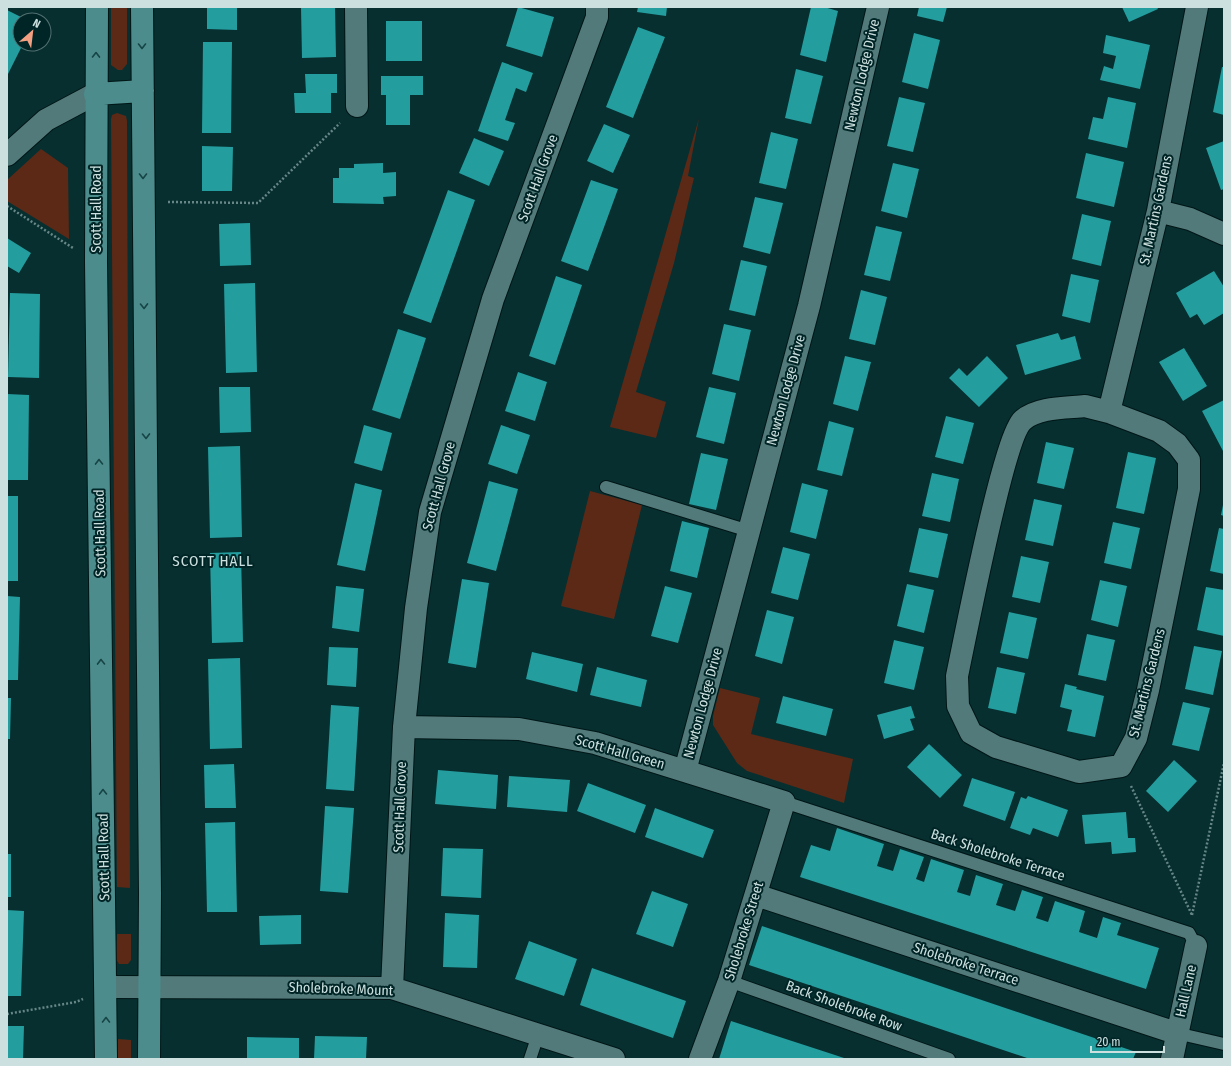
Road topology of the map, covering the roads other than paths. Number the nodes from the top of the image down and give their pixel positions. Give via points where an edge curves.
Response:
1 (96, 7) edge
2 (142, 7) edge
3 (356, 7) edge
4 (598, 7) edge
5 (878, 7) edge
6 (1197, 7) edge
7 (143, 91) junction
8 (95, 94) junction
9 (357, 106) road end
10 (7, 155) edge
11 (1158, 211) junction
12 (1224, 234) edge
13 (1109, 412) junction
14 (606, 487) dead end
15 (749, 531) junction
16 (404, 727) junction
17 (685, 771) junction
18 (784, 802) junction
19 (756, 895) junction
20 (1192, 940) joint
21 (729, 981) junction
22 (106, 987) junction
23 (149, 988) junction
24 (392, 988) junction
25 (1176, 1033) junction
26 (538, 1035) junction
27 (1224, 1044) edge
28 (106, 1059) edge
29 (149, 1059) edge
30 (530, 1059) edge
31 (614, 1059) edge
32 (700, 1059) edge
33 (949, 1059) edge
34 (1172, 1059) edge

8 -> 1 highway, Scott Hall Road
2 -> 7 highway
3 - 9 street
4 - 16 street, Scott Hall Grove via 597,17 493,299 430,512 416,608
5 - 15 street, Newton Lodge Drive via 809,306
6 - 11 street, St. Martins Gardens
7 - 8 highway
7 -> 23 highway
8 - 10 street via 46,120
22 -> 8 highway, Scott Hall Road
11 - 12 street via 1190,219
11 - 13 street, St. Martins Gardens
13 - 13 street, St. Martins Gardens via 1159,431 1177,444 1189,460 1189,489 1136,738 1121,766 1079,772 996,747 971,733 958,706 957,676 1000,480 1011,444 1022,420 1045,410 1085,406
14 - 15 lane
15 - 17 street, Newton Lodge Drive
16 - 17 street, Scott Hall Green via 519,729 595,743
16 - 24 street, Scott Hall Grove
17 - 18 street, Scott Hall Green
18 - 19 street, Sholebroke Street
18 - 20 lane, Back Sholebroke Terrace
19 - 21 street, Sholebroke Street
19 - 25 street, Sholebroke Terrace
20 - 25 street, Hall Lane
21 - 32 street, Sholebroke Street
21 - 33 lane, Back Sholebroke Row
22 - 23 street, Sholebroke Mount
28 -> 22 highway, Scott Hall Road
23 - 24 street, Sholebroke Mount
23 - 29 highway
24 - 26 street, Sholebroke Mount
25 - 27 lane
25 - 34 street, Hall Lane
26 - 30 lane
26 - 31 street, Sholebroke Mount

